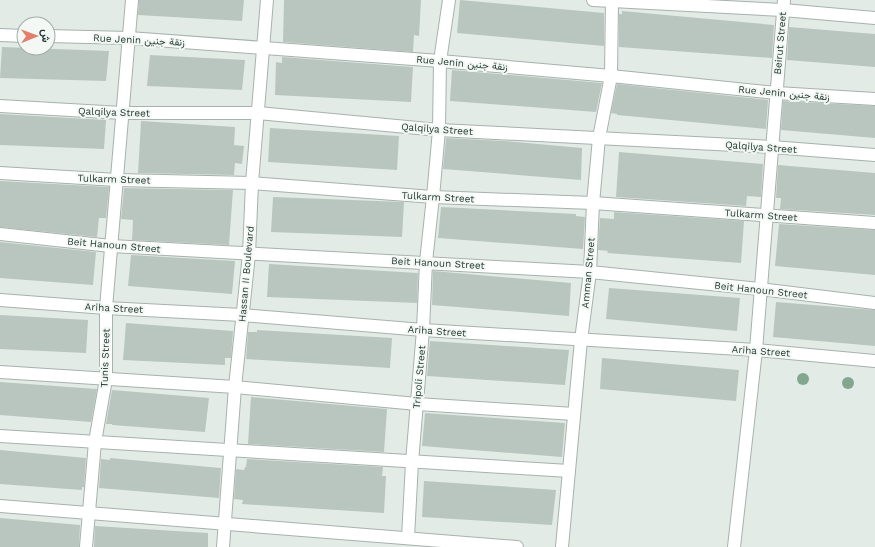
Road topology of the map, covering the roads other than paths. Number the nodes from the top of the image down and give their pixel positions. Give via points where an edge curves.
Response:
1 (132, 0) edge
2 (267, 0) edge
3 (449, 0) edge
4 (593, 0) edge
5 (612, 1) edge
6 (784, 5) edge
7 (875, 18) edge
8 (0, 35) edge
9 (16, 36) edge
10 (56, 36) edge
11 (129, 38) junction
12 (263, 48) junction
13 (440, 61) junction
14 (611, 76) junction
15 (776, 93) junction
16 (875, 99) edge
17 (0, 106) edge
18 (122, 113) junction
19 (258, 113) junction
20 (439, 130) junction
21 (599, 138) junction
22 (772, 147) junction
23 (875, 155) edge
24 (0, 173) edge
25 (117, 180) junction
26 (252, 183) junction
27 (433, 197) junction
28 (593, 203) junction
29 (767, 215) junction
30 (875, 222) edge
31 (0, 234) edge
32 (111, 246) junction
33 (249, 254) junction
34 (426, 262) junction
35 (590, 272) junction
36 (760, 289) junction
37 (0, 300) edge
38 (875, 303) edge
39 (106, 308) junction
40 (242, 315) junction
41 (422, 330) junction
42 (581, 340) junction
43 (756, 350) junction
44 (875, 361) edge
45 (0, 372) edge
46 (106, 379) junction
47 (235, 387) junction
48 (417, 404) junction
49 (574, 414) junction
50 (0, 436) edge
51 (95, 442) junction
52 (231, 450) junction
53 (412, 462) junction
54 (569, 471) junction
55 (0, 506) edge
56 (89, 513) junction
57 (225, 524) junction
58 (408, 538) junction
59 (86, 547) edge
60 (224, 547) edge
61 (517, 547) edge
62 (562, 547) edge
63 (734, 547) edge

1 - 11 street, Tunis Street
2 - 12 street, Hassan II Boulevard
3 - 13 street, Tripoli Street
4 - 5 street
5 - 6 street
5 - 14 street, Amman Street
6 - 7 street
6 - 15 street, Beirut Street
8 - 9 street
10 - 11 street, Rue Jenin زنقة جنين
11 - 12 street, Rue Jenin زنقة جنين
11 - 18 street, Tunis Street
12 - 13 street, Rue Jenin زنقة جنين
12 - 19 street, Hassan II Boulevard
13 - 14 street, Rue Jenin زنقة جنين
13 - 20 street, Tripoli Street
14 - 15 street, Rue Jenin زنقة جنين
14 - 21 street, Amman Street
15 - 16 street, Rue Jenin زنقة جنين
15 - 22 street, Beirut Street
17 - 18 street, Qalqilya Street
18 - 19 street, Qalqilya Street
18 - 25 street, Tunis Street
19 - 20 street, Qalqilya Street
19 - 26 street, Hassan II Boulevard
20 - 21 street, Qalqilya Street
20 - 27 street, Tripoli Street
21 - 22 street, Qalqilya Street
21 - 28 street, Amman Street
22 - 23 street, Qalqilya Street
22 - 29 street, Beirut Street
24 - 25 street, Tulkarm Street
25 - 26 street, Tulkarm Street
25 - 32 street, Tunis Street
26 - 27 street, Tulkarm Street
26 - 33 street, Hassan II Boulevard
27 - 28 street, Tulkarm Street
27 - 34 street, Tripoli Street
28 - 29 street, Tulkarm Street
28 - 35 street, Amman Street
29 - 30 street, Tulkarm Street
29 - 36 street, Beirut Street
31 - 32 street, Beit Hanoun Street
32 - 33 street, Beit Hanoun Street
32 - 39 street, Tunis Street
33 - 34 street, Beit Hanoun Street
33 - 40 street, Hassan II Boulevard
34 - 35 street, Beit Hanoun Street
34 - 41 street, Tripoli Street
35 - 36 street, Beit Hanoun Street
35 - 42 street, Amman Street
36 - 38 street, Beit Hanoun Street
36 - 43 street, Beirut Street
37 - 39 street, Ariha Street
39 - 40 street, Ariha Street
39 - 46 street, Tunis Street
40 - 41 street, Ariha Street
40 - 47 street, Hassan II Boulevard
41 - 42 street, Ariha Street
41 - 48 street, Tripoli Street
42 - 43 street, Ariha Street
42 - 49 street, Amman Street
43 - 44 street, Ariha Street
43 - 63 street, Beirut Street
45 - 46 street
46 - 47 street
46 - 51 street, Tunis Street
47 - 48 street
47 - 52 street, Hassan II Boulevard
48 - 49 street
48 - 53 street, Tripoli Street
49 - 54 street, Amman Street
50 - 51 street
51 - 52 street
51 - 56 street, Tunis Street
52 - 53 street
52 - 57 street, Hassan II Boulevard
53 - 54 street
53 - 58 street, Tripoli Street
54 - 62 street, Amman Street
55 - 56 street
56 - 57 street
56 - 59 street, Tunis Street
57 - 58 street
57 - 60 street, Hassan II Boulevard
58 - 61 street

